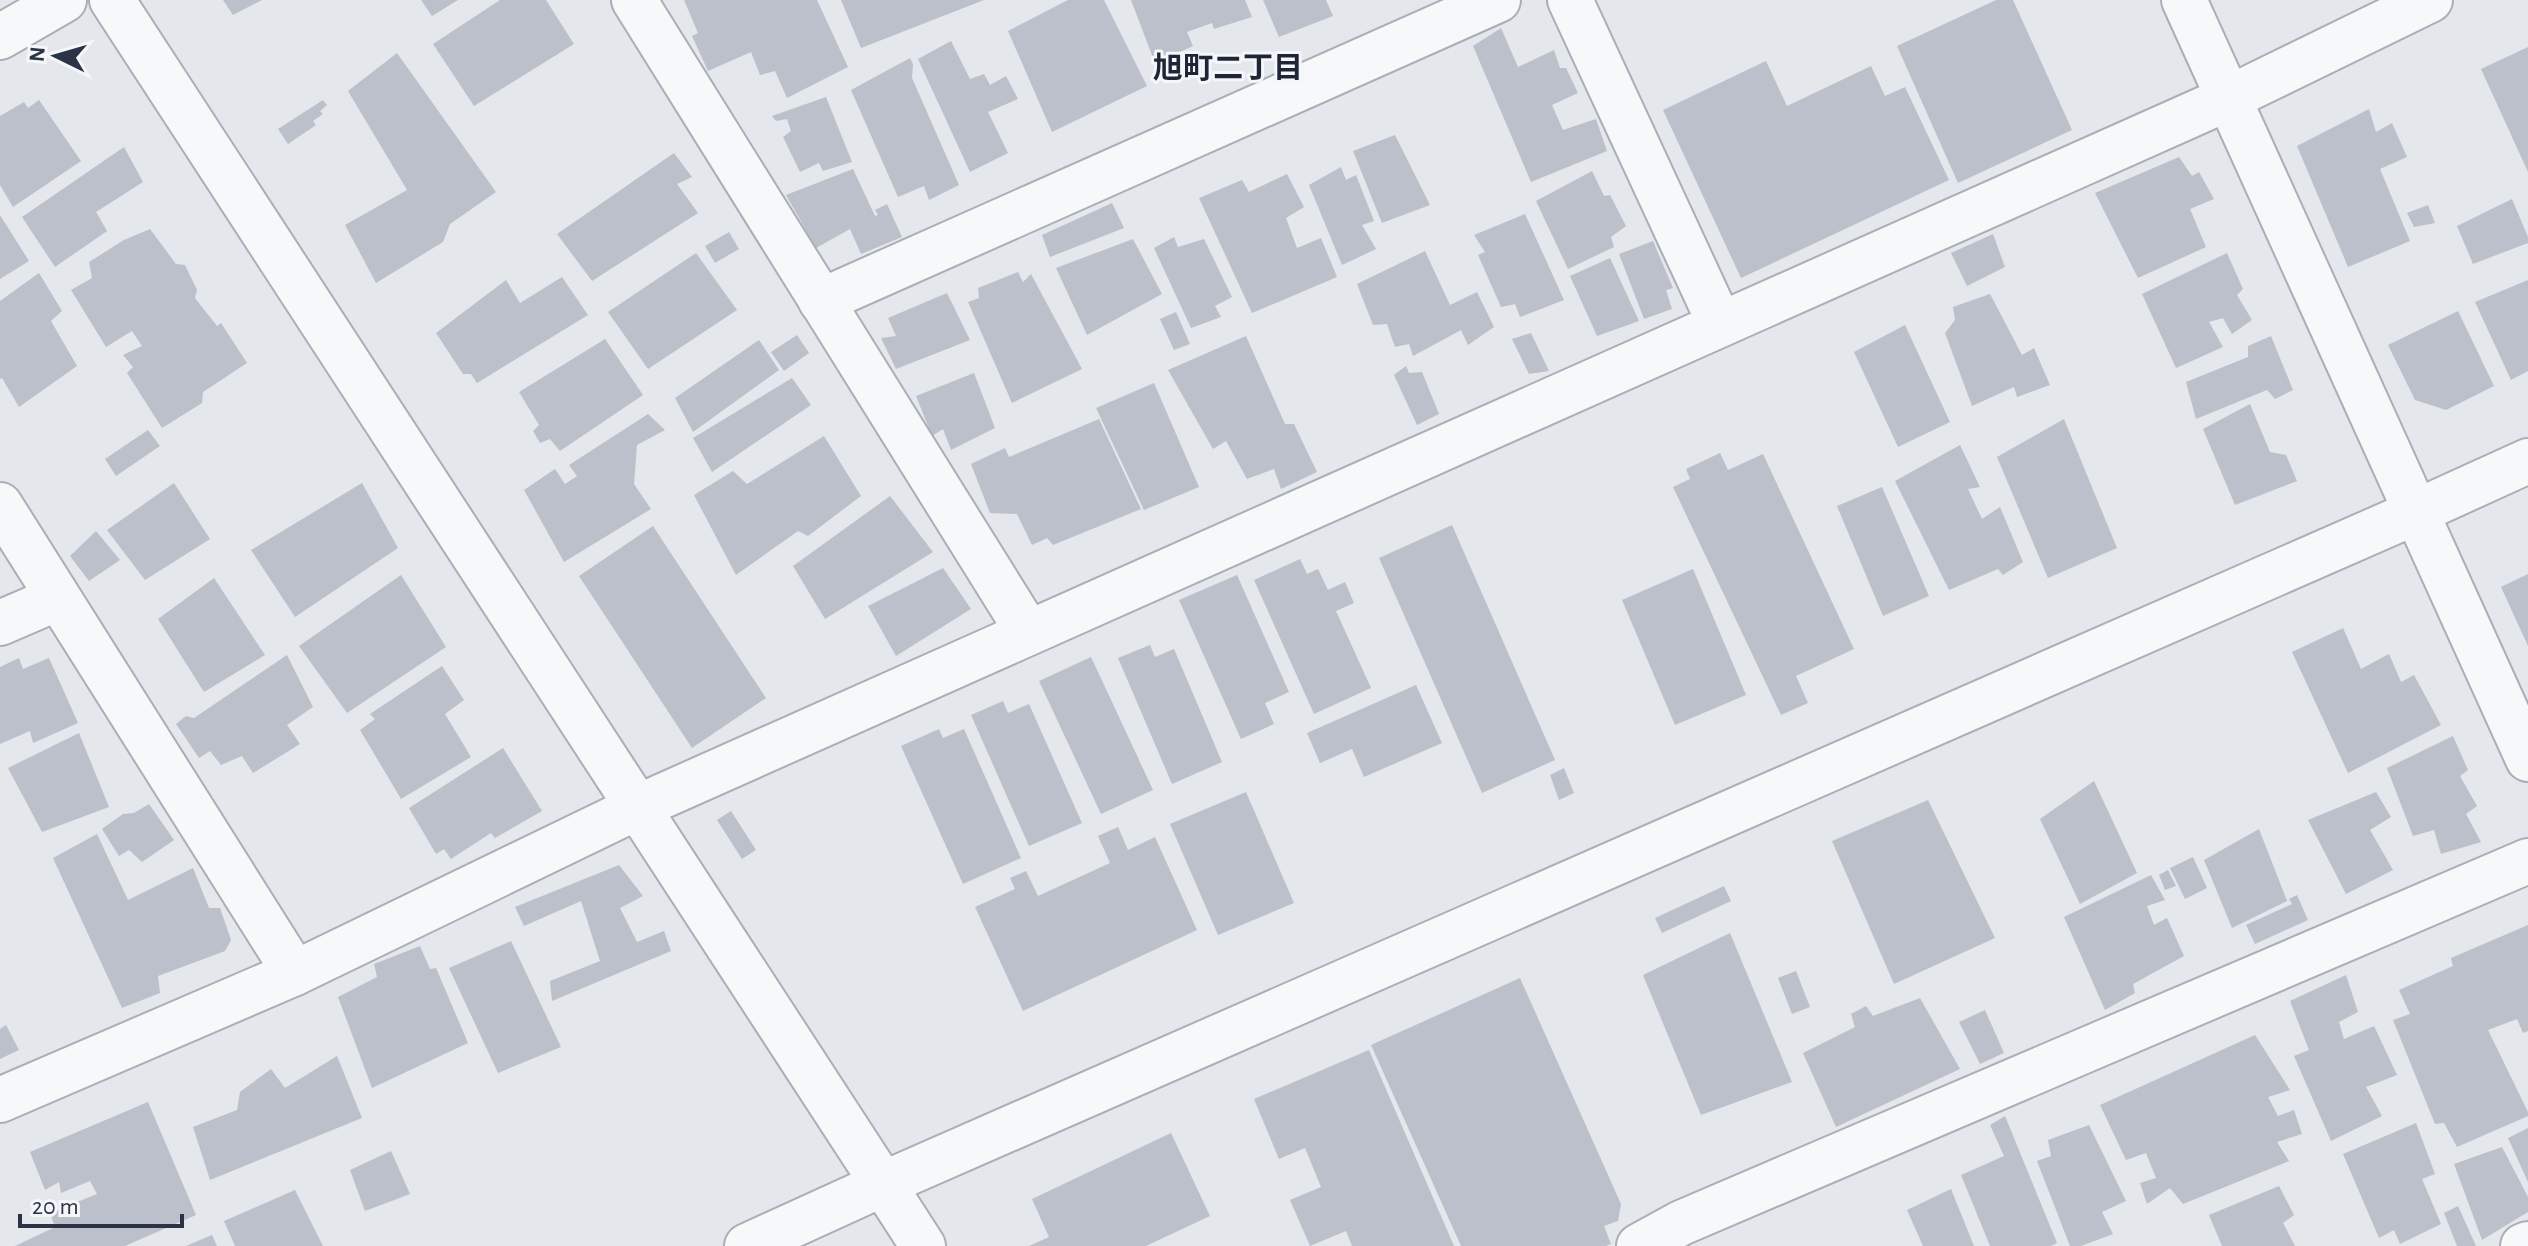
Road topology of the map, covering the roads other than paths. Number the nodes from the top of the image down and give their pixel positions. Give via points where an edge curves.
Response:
1 (64, 0) edge
2 (112, 0) edge
3 (634, 0) edge
4 (1498, 0) edge
5 (1570, 0) edge
6 (2184, 0) edge
7 (2430, 0) edge
8 (0, 37) edge
9 (2229, 98) junction
10 (821, 301) junction
11 (1720, 324) junction
12 (2528, 461) edge
13 (0, 505) edge
14 (2416, 512) junction
15 (58, 598) junction
16 (0, 623) edge
17 (1028, 632) junction
18 (2528, 759) edge
19 (638, 807) junction
20 (2528, 861) edge
21 (295, 973) junction
22 (0, 1100) edge
23 (883, 1184) junction
24 (1686, 1234) edge
25 (747, 1246) edge
26 (923, 1246) edge
27 (1639, 1246) edge

1 - 8 street
2 - 19 street
3 - 10 street
4 - 10 street
5 - 11 street
6 - 9 street
7 - 9 street
9 - 11 street
9 - 14 street
10 - 17 street
11 - 17 street
12 - 14 street
13 - 15 street
14 - 18 street
14 - 23 street
15 - 16 street
15 - 21 street
17 - 19 street
19 - 21 street
19 - 23 street
20 - 24 street
21 - 22 street
23 - 25 street
23 - 26 street
24 - 27 street

